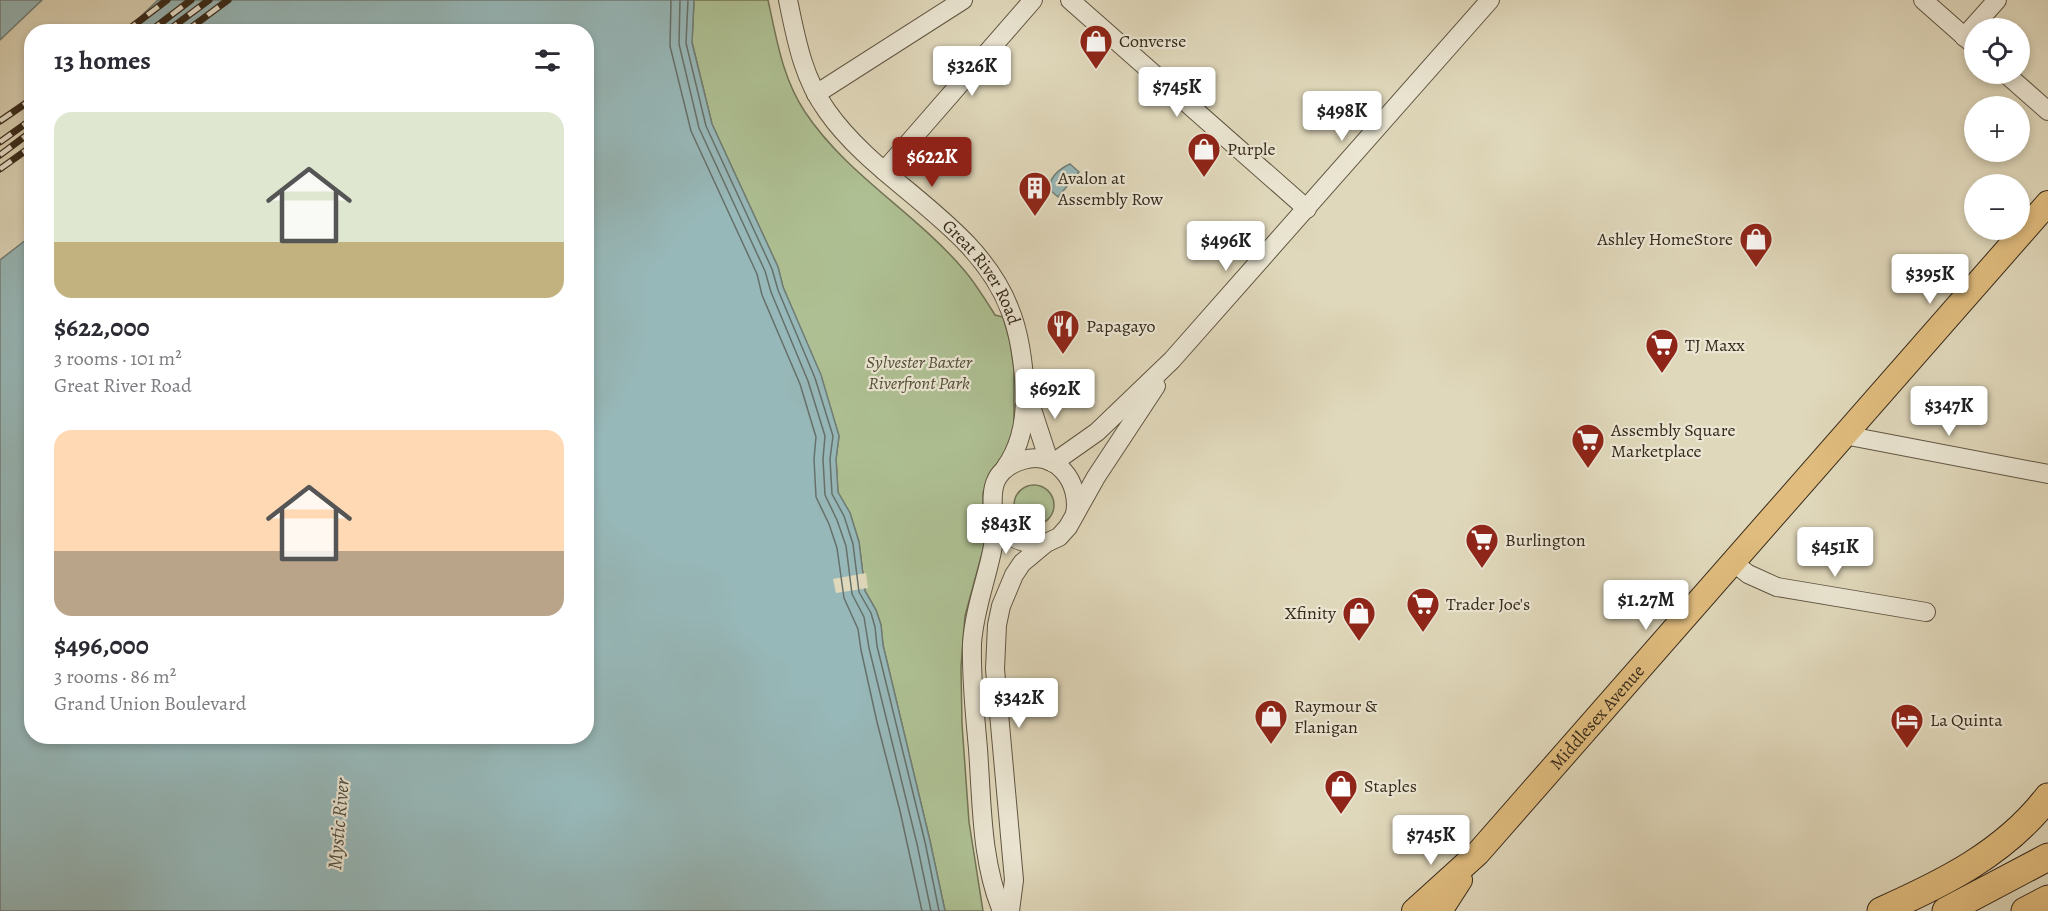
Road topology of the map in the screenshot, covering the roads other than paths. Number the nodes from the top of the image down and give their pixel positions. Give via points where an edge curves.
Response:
1 (788, 0) edge
2 (963, 0) edge
3 (1032, 0) edge
4 (1070, 0) edge
5 (1490, 0) edge
6 (1923, 0) edge
7 (1996, 0) edge
8 (1984, 18) edge
9 (1964, 37) edge
10 (2017, 84) edge
11 (816, 94) junction
12 (2048, 111) edge
13 (884, 171) junction
14 (2048, 203) edge
15 (1307, 209) junction
16 (1172, 360) junction
17 (1025, 389) junction
18 (1844, 435) junction
19 (1051, 462) junction
20 (1003, 471) junction
21 (2048, 474) edge
22 (993, 515) junction
23 (1075, 515) junction
24 (1046, 543) junction
25 (1734, 563) junction
26 (1926, 612) dead end
27 (2048, 797) edge
28 (1478, 853) junction
29 (2048, 856) edge
30 (2048, 899) edge
31 (1002, 911) edge
32 (1010, 911) edge
33 (1414, 911) edge
34 (1440, 911) edge
35 (1881, 911) edge
36 (1946, 911) edge
37 (2025, 911) edge

1 - 11 street, Great River Road via 801,59
2 - 11 street
3 - 13 street
4 - 15 street
5 - 15 street
6 - 9 street
7 - 8 street
10 - 12 street
11 - 13 street, Great River Road via 848,137
13 - 17 street, Great River Road via 966,243 991,274 1016,327
14 - 18 main road, Middlesex Avenue
15 - 16 street
16 - 19 street via 1097,432
16 - 23 street
17 - 19 street, Great River Road
17 - 20 street, Great River Road via 1022,435
18 - 21 street
18 - 25 main road, Middlesex Avenue
19 - 20 street via 1024,460
19 - 23 street via 1063,470 1076,491
20 - 22 street via 992,492
22 - 24 street via 1000,527 1020,542
22 - 31 street via 994,544 975,625 973,674 984,831 992,881
23 - 24 street via 1064,532
24 - 32 street via 1014,575 1001,606 994,647 1014,880
25 - 26 street via 1777,587
25 - 28 main road, Middlesex Avenue
27 - 35 highway via 2021,829 1984,858
28 - 33 main road, Middlesex Avenue
28 - 34 main road, Middlesex Avenue
29 - 36 highway
30 - 37 highway

